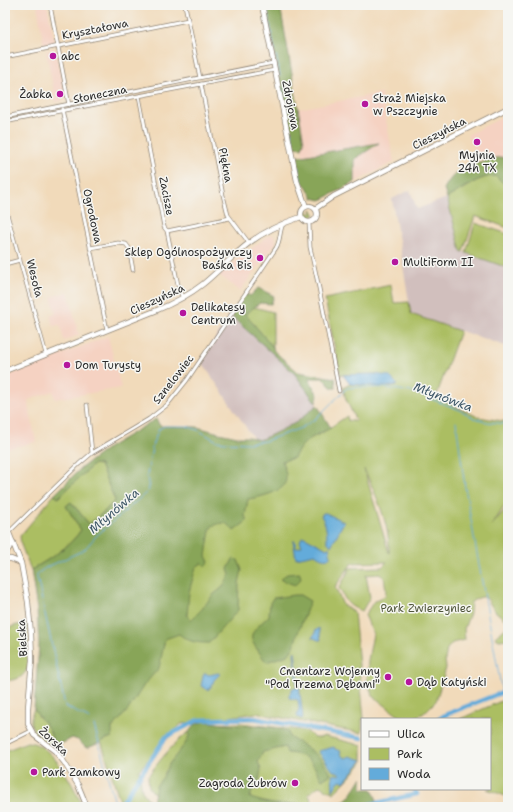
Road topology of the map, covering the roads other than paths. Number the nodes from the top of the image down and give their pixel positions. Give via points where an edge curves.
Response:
1 (50, 5) edge
2 (185, 5) edge
3 (262, 5) edge
4 (188, 20) junction
5 (58, 46) junction
6 (5, 57) edge
7 (273, 63) junction
8 (275, 70) junction
9 (200, 78) junction
10 (201, 84) junction
11 (139, 96) junction
12 (69, 104) junction
13 (62, 106) junction
14 (508, 108) edge
15 (70, 109) junction
16 (62, 110) junction
17 (5, 117) edge
18 (5, 122) edge
19 (306, 206) junction
20 (5, 207) edge
21 (316, 209) junction
22 (301, 217) junction
23 (230, 218) junction
24 (309, 222) junction
25 (283, 223) junction
26 (270, 229) junction
27 (167, 231) junction
28 (277, 233) junction
29 (249, 243) junction
30 (90, 248) junction
31 (20, 260) junction
32 (5, 264) edge
33 (133, 270) dead end
34 (183, 298) junction
35 (107, 330) junction
36 (46, 354) junction
37 (5, 371) edge
38 (339, 391) dead end
39 (87, 405) dead end
40 (92, 453) junction
41 (5, 522) edge
42 (9, 532) junction
43 (13, 542) junction
44 (5, 554) edge
45 (5, 559) edge
46 (22, 564) junction
47 (31, 731) junction
48 (5, 744) edge
49 (87, 807) edge

1 - 5 street
2 - 4 street
3 - 7 main road, Zdrojowa
4 - 5 street, Kryształowa
4 - 9 street
5 - 6 street, Kryształowa
5 - 12 street
7 - 8 main road, Zdrojowa
7 - 9 street, Słoneczna
8 - 10 street, Słoneczna
8 - 19 main road, Zdrojowa via 297,181
9 - 10 street via 197,82
9 - 10 street via 204,80
9 - 12 street, Słoneczna
10 - 11 street, Słoneczna
10 - 23 street, Piękna
11 - 15 street, Słoneczna
11 - 27 street, Zacisze via 164,228
12 - 13 street, Słoneczna
12 - 15 street
13 - 16 street, Ogrodowa
13 - 17 street, Słoneczna
14 - 21 main road, Cieszyńska via 334,196
15 - 16 street, Słoneczna
16 - 18 street, Słoneczna
16 - 30 street, Ogrodowa
19 - 21 main road
19 - 22 main road via 301,212
20 - 31 street, Wesoła
21 - 24 main road via 316,218
22 - 24 main road
22 - 25 main road, Cieszyńska
23 - 27 street
23 - 29 street, Piękna
24 - 38 street via 309,245
25 - 26 main road, Cieszyńska
25 - 28 street, Sznelowiec
26 - 28 street
26 - 29 main road, Cieszyńska
27 - 34 street, Zacisze via 179,290
28 - 40 street, Sznelowiec via 280,241 276,248 187,380 158,413
29 - 34 main road, Cieszyńska via 204,284
30 - 33 street via 126,244
30 - 35 street, Ogrodowa
31 - 32 street
31 - 36 street, Wesoła
34 - 35 main road, Cieszyńska
35 - 36 main road, Cieszyńska
36 - 37 main road, Cieszyńska
39 - 40 street
40 - 42 street, Sznelowiec
41 - 42 main road, Bielska
42 - 43 main road, Bielska
43 - 44 main road
43 - 46 main road, Bielska
45 - 46 main road
46 - 47 main road, Bielska via 32,634 28,718
47 - 48 street
47 - 49 main road, Żorska via 64,762

